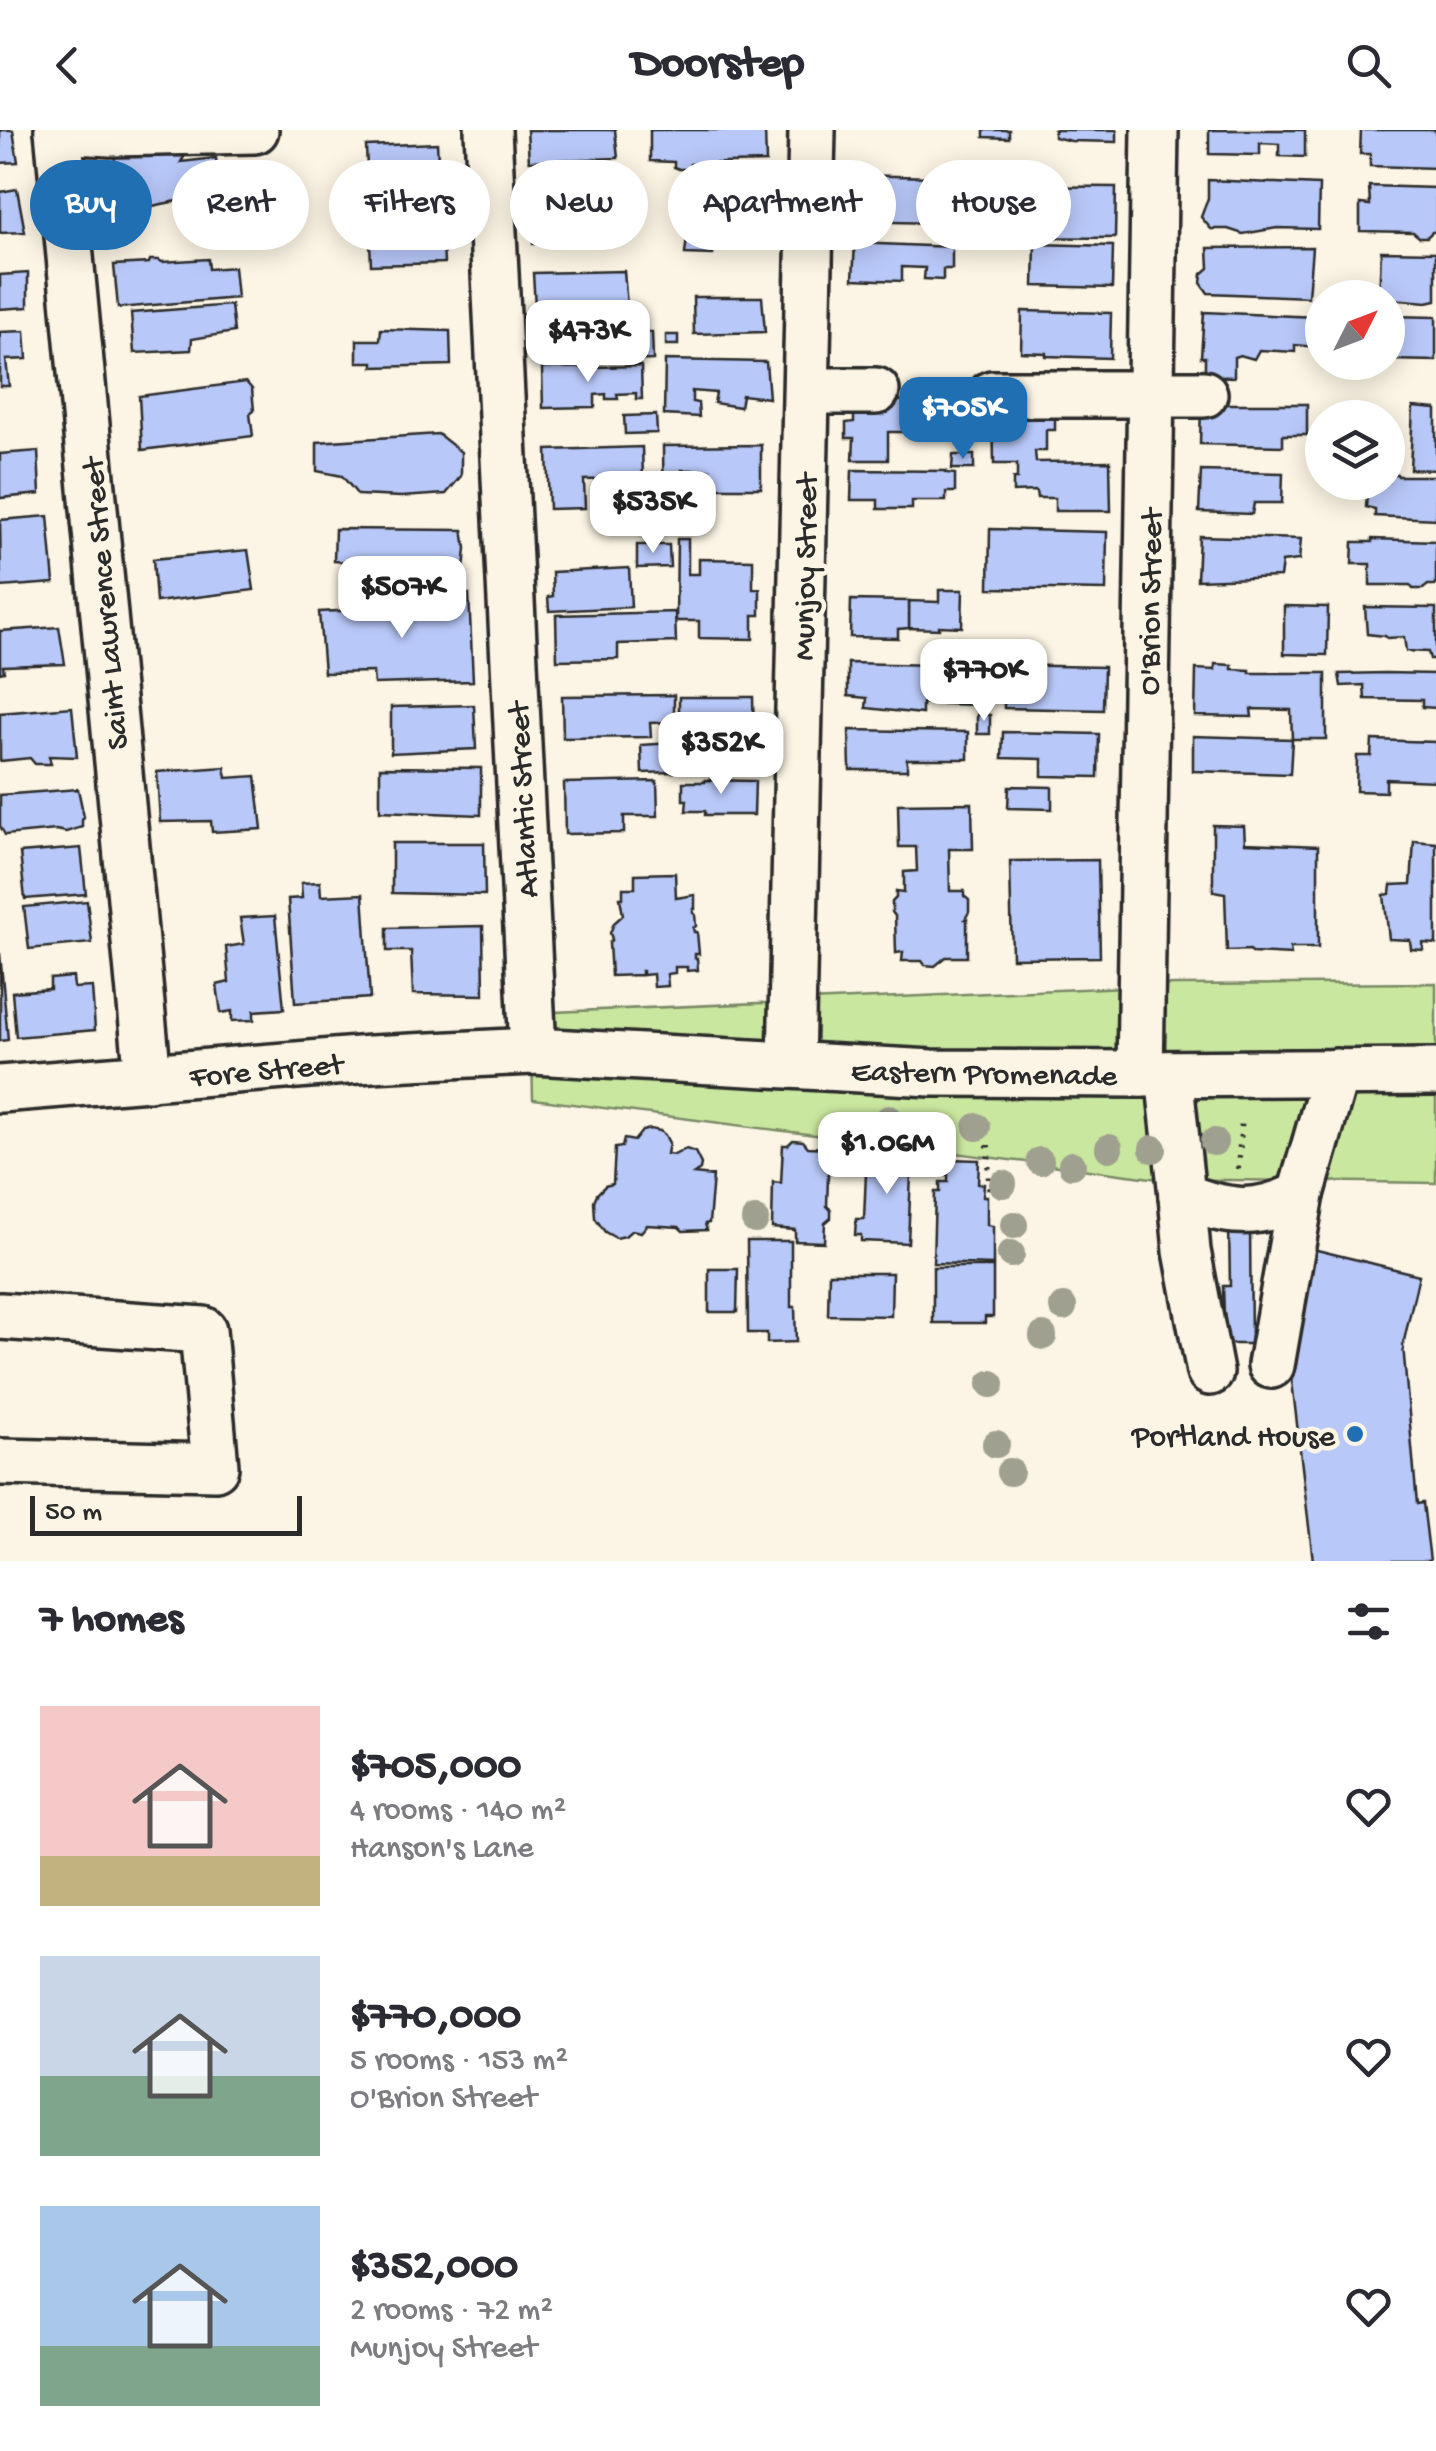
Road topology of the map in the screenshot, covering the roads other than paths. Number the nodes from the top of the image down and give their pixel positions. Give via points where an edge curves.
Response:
1 (58, 130) edge
2 (254, 130) edge
3 (488, 130) edge
4 (812, 130) edge
5 (1154, 130) edge
6 (807, 391) junction
7 (876, 391) dead end
8 (992, 394) dead end
9 (1152, 394) junction
10 (1204, 394) dead end
11 (533, 1050) junction
12 (791, 1064) junction
13 (1336, 1072) junction
14 (1436, 1072) edge
15 (1154, 1074) junction
16 (148, 1078) junction
17 (0, 1090) edge
18 (1301, 1194) junction
19 (1182, 1196) junction
20 (0, 1316) edge
21 (1271, 1365) dead end
22 (1210, 1372) dead end
23 (0, 1462) edge

1 - 2 street
1 - 16 street, Saint Lawrence Street
3 - 11 street, Atlantic Street
4 - 6 street, Munjoy Street
5 - 9 street, O'Brion Street
6 - 7 street
6 - 12 street, Munjoy Street
8 - 9 street
9 - 10 street
9 - 15 street, O'Brion Street
11 - 12 street, Eastern Promenade
11 - 16 street, Fore Street
12 - 15 street, Eastern Promenade via 932,1073
13 - 14 street, Eastern Promenade
13 - 15 street, Eastern Promenade
13 - 18 street
15 - 19 street, O'Brion Street
16 - 17 street, Fore Street
18 - 19 street via 1281,1206 1239,1211
18 - 21 street
19 - 22 street, O'Brion Street
20 - 23 street via 203,1330 214,1467

